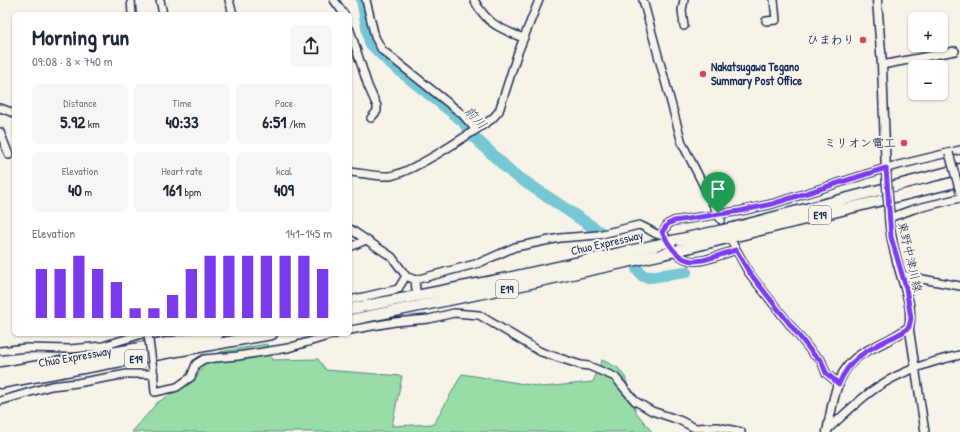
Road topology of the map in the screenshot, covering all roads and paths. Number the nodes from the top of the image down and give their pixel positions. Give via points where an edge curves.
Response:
1 (131, 0) edge
2 (160, 0) edge
3 (229, 0) edge
4 (334, 0) edge
5 (366, 0) edge
6 (474, 0) edge
7 (539, 0) edge
8 (643, 0) edge
9 (684, 0) edge
10 (774, 0) edge
11 (877, 0) edge
12 (132, 12) edge
13 (163, 12) edge
14 (232, 12) edge
15 (343, 12) edge
16 (766, 21) dead end
17 (684, 26) dead end
18 (352, 36) edge
19 (523, 38) junction
20 (956, 51) dead end
21 (882, 65) junction
22 (0, 108) edge
23 (12, 112) edge
24 (371, 118) dead end
25 (476, 130) junction
26 (0, 132) edge
27 (960, 150) edge
28 (949, 153) junction
29 (9, 155) dead end
30 (960, 169) edge
31 (886, 171) junction
32 (352, 172) edge
33 (960, 180) edge
34 (960, 192) edge
35 (960, 198) edge
36 (889, 215) junction
37 (719, 216) junction
38 (352, 230) edge
39 (669, 239) junction
40 (366, 240) junction
41 (732, 242) dead end
42 (352, 246) edge
43 (736, 250) junction
44 (901, 275) junction
45 (406, 276) junction
46 (415, 280) junction
47 (960, 286) edge
48 (416, 290) dead end
49 (352, 300) edge
50 (352, 309) edge
51 (352, 320) edge
52 (909, 327) junction
53 (352, 330) edge
54 (136, 336) edge
55 (207, 336) edge
56 (261, 336) edge
57 (329, 336) edge
58 (148, 338) edge
59 (0, 351) edge
60 (960, 355) edge
61 (53, 364) junction
62 (0, 367) edge
63 (915, 369) junction
64 (153, 371) junction
65 (0, 373) edge
66 (2, 382) edge
67 (839, 384) junction
68 (0, 401) edge
69 (827, 431) edge
70 (741, 432) edge
71 (925, 432) edge

1 - 12 street
2 - 13 street
3 - 14 street
4 - 15 street
5 - 25 street via 375,37 382,50 462,114
6 - 19 street via 494,26
7 - 19 street
8 - 37 street via 682,143
9 - 17 street
10 - 16 street via 776,20
11 - 21 main road, 東野中津川線
18 - 24 street via 377,106 377,111
19 - 25 street via 499,111
20 - 21 street
21 - 31 main road, 東野中津川線
22 - 23 street
25 - 32 street via 400,173 386,176
26 - 29 street
27 - 28 street
28 - 31 street
28 - 34 street, bridge
30 - 39 highway, Chuo Expressway / E19 via 734,228
31 - 36 main road, 東野中津川線, bridge
31 - 37 street via 789,200
33 - 51 highway, Chuo Expressway / E19, bridge via 663,254
35 - 36 street
36 - 44 main road, 東野中津川線 via 891,237
37 - 39 street via 674,221 662,232
38 - 40 street
39 - 43 street via 680,256 688,262
39 - 46 street via 639,225 598,235 560,238 515,246 479,263
39 - 50 highway, Chuo Expressway / E19, bridge via 656,245 508,278
40 - 42 street
40 - 45 street via 392,257
41 - 43 street
43 - 67 street via 749,272 814,355 821,360 826,373
44 - 47 street
44 - 52 main road, 東野中津川線 via 911,318
45 - 46 street
45 - 49 street via 398,289
46 - 48 street
52 - 63 street
52 - 67 main road via 855,358 844,370
53 - 70 street via 421,316 454,313 479,315 541,352 589,366 614,377 635,401 652,411 695,428 718,427
54 - 59 street via 103,346
55 - 61 highway, Chuo Expressway / E19
56 - 66 highway, Chuo Expressway / E19
57 - 64 street via 288,348 204,359 196,364 191,377 178,387 156,392
58 - 64 street, bridge
60 - 63 street
61 - 62 highway
61 - 65 highway, Chuo Expressway / E19
63 - 69 street via 880,385
63 - 71 street
64 - 68 street via 51,386
67 - 69 main road

